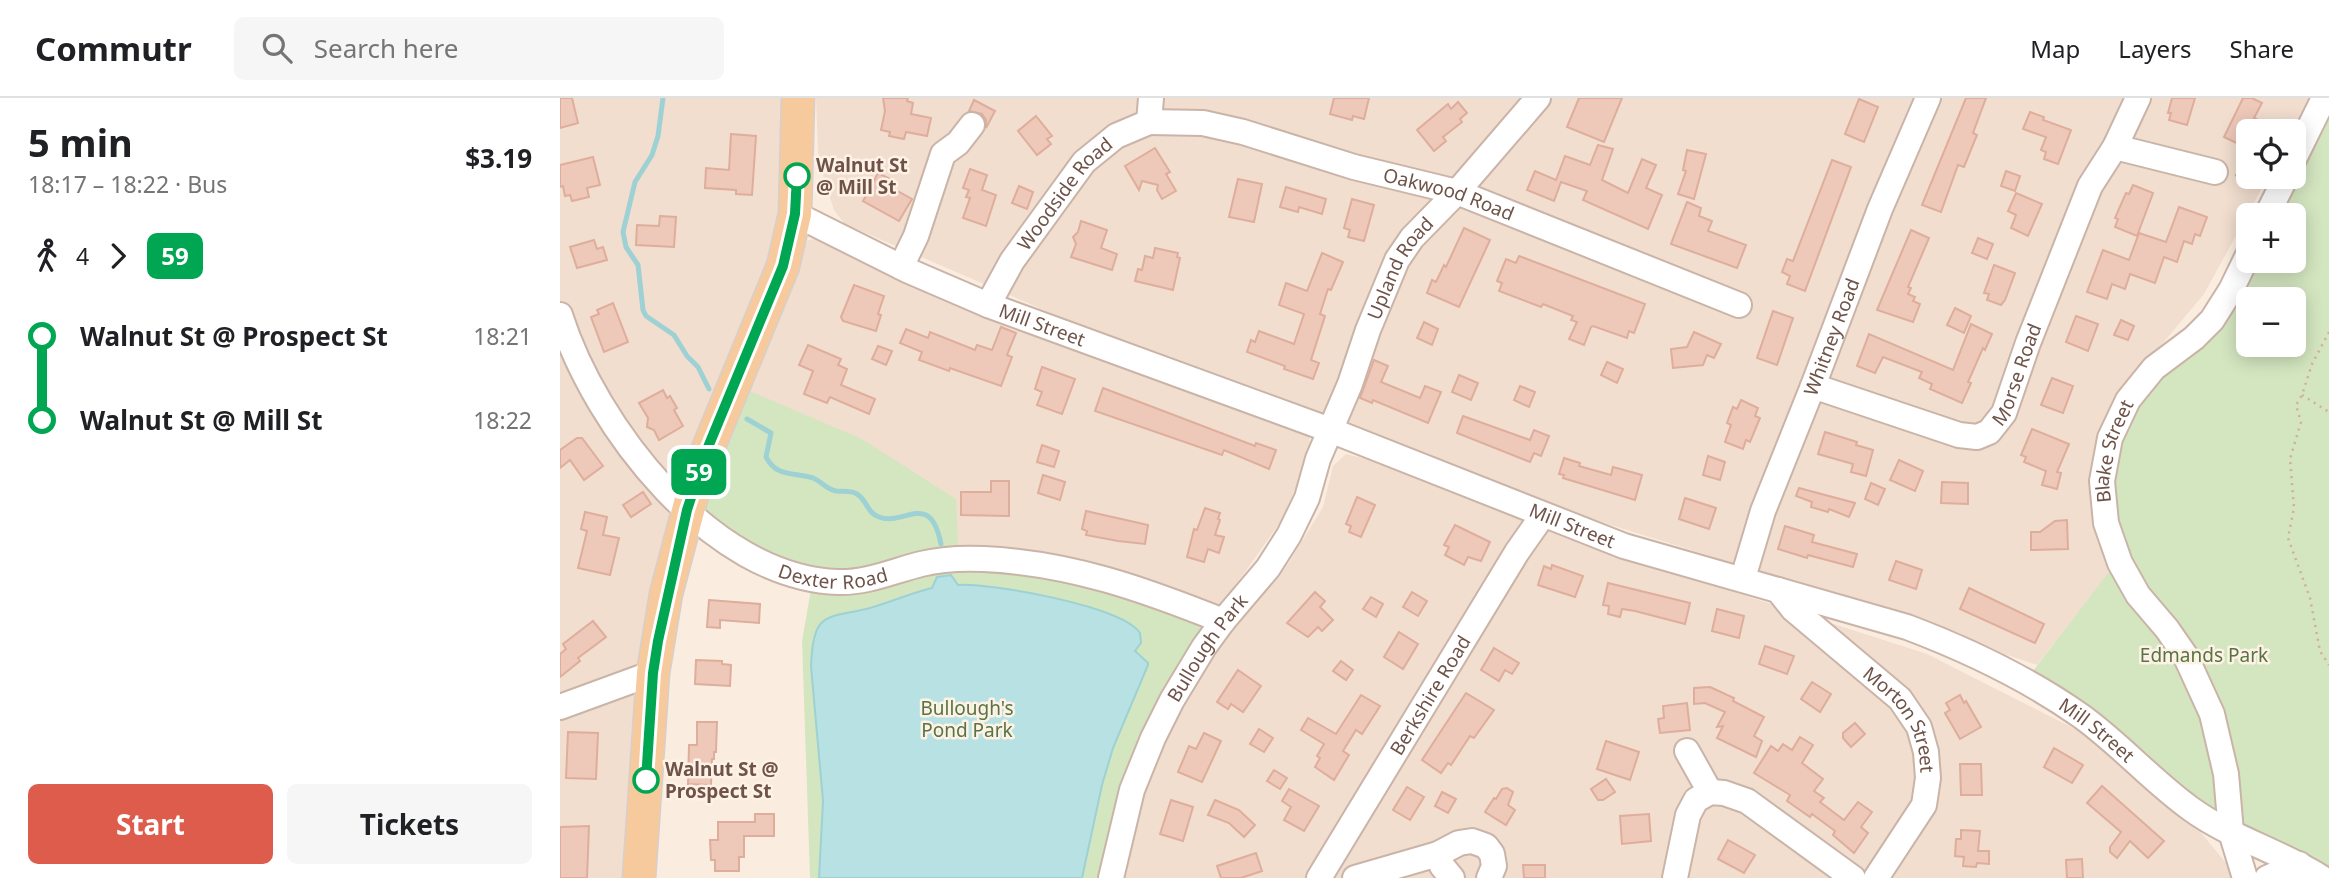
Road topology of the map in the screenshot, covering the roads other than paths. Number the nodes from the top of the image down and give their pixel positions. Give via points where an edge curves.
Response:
1 (797, 98) edge
2 (1538, 98) edge
3 (1928, 98) edge
4 (2138, 98) edge
5 (2324, 98) edge
6 (1150, 110) edge
7 (972, 125) dead end
8 (2306, 135) edge
9 (2115, 147) junction
10 (2215, 172) dead end
11 (1457, 192) junction
12 (795, 214) junction
13 (901, 267) junction
14 (2239, 273) edge
15 (988, 305) junction
16 (1739, 305) dead end
17 (560, 314) edge
18 (1813, 386) junction
19 (1330, 430) junction
20 (687, 510) junction
21 (1543, 516) junction
22 (1743, 578) junction
23 (1779, 590) junction
24 (1223, 621) junction
25 (653, 673) junction
26 (560, 707) edge
27 (1687, 751) dead end
28 (1710, 792) junction
29 (2231, 832) junction
30 (1438, 854) junction
31 (2299, 864) junction
32 (639, 878) edge
33 (1111, 878) edge
34 (1319, 878) edge
35 (1355, 878) edge
36 (1452, 878) edge
37 (1489, 878) edge
38 (1675, 878) edge
39 (1853, 878) edge
40 (1876, 878) edge
41 (2245, 878) edge
42 (2267, 878) edge
43 (2322, 878) edge

1 - 12 main road
2 - 11 street, Upland Road
3 - 18 street, Whitney Road
4 - 9 street, Morse Road
5 - 8 street
6 - 11 street, Oakwood Road
6 - 15 street, Woodside Road via 1084,162 1012,261
7 - 13 street via 943,154
9 - 10 street
9 - 18 street, Morse Road via 2090,186 2004,413 1989,432 1977,438 1959,435
11 - 16 street, Oakwood Road
11 - 19 street, Upland Road via 1397,260
12 - 13 street, Mill Street
12 - 20 main road via 783,266
13 - 15 street, Mill Street
14 - 29 street, Blake Street via 2212,320 2154,368 2127,400 2110,438 2102,481 2108,530 2121,567 2185,655 2210,709 2226,774
15 - 19 street, Mill Street
17 - 20 street, Dexter Road via 582,371 610,420
18 - 22 street, Whitney Road via 1763,511
19 - 21 street, Mill Street
19 - 24 street, Bullough Park via 1289,536
20 - 24 street, Dexter Road via 747,555 816,579 856,582 952,559 1011,561 1115,581
20 - 25 main road
21 - 22 street, Mill Street via 1624,546
21 - 34 street, Berkshire Road
22 - 23 street, Mill Street
23 - 29 street, Mill Street via 1907,627 2026,680 2081,716 2192,809
23 - 40 street, Morton Street via 1793,609 1900,699 1919,727 1928,778 1924,805
24 - 33 street, Bullough Park via 1182,681 1148,748 1132,790
25 - 26 street
25 - 32 main road
27 - 28 street
28 - 38 street via 1696,800 1689,814
28 - 39 street via 1747,801
29 - 31 street, Mill Street
29 - 41 street, Blake Street
30 - 35 street
30 - 36 street
30 - 37 street via 1459,843 1486,846 1494,866
31 - 42 street
31 - 43 street, Mill Street

